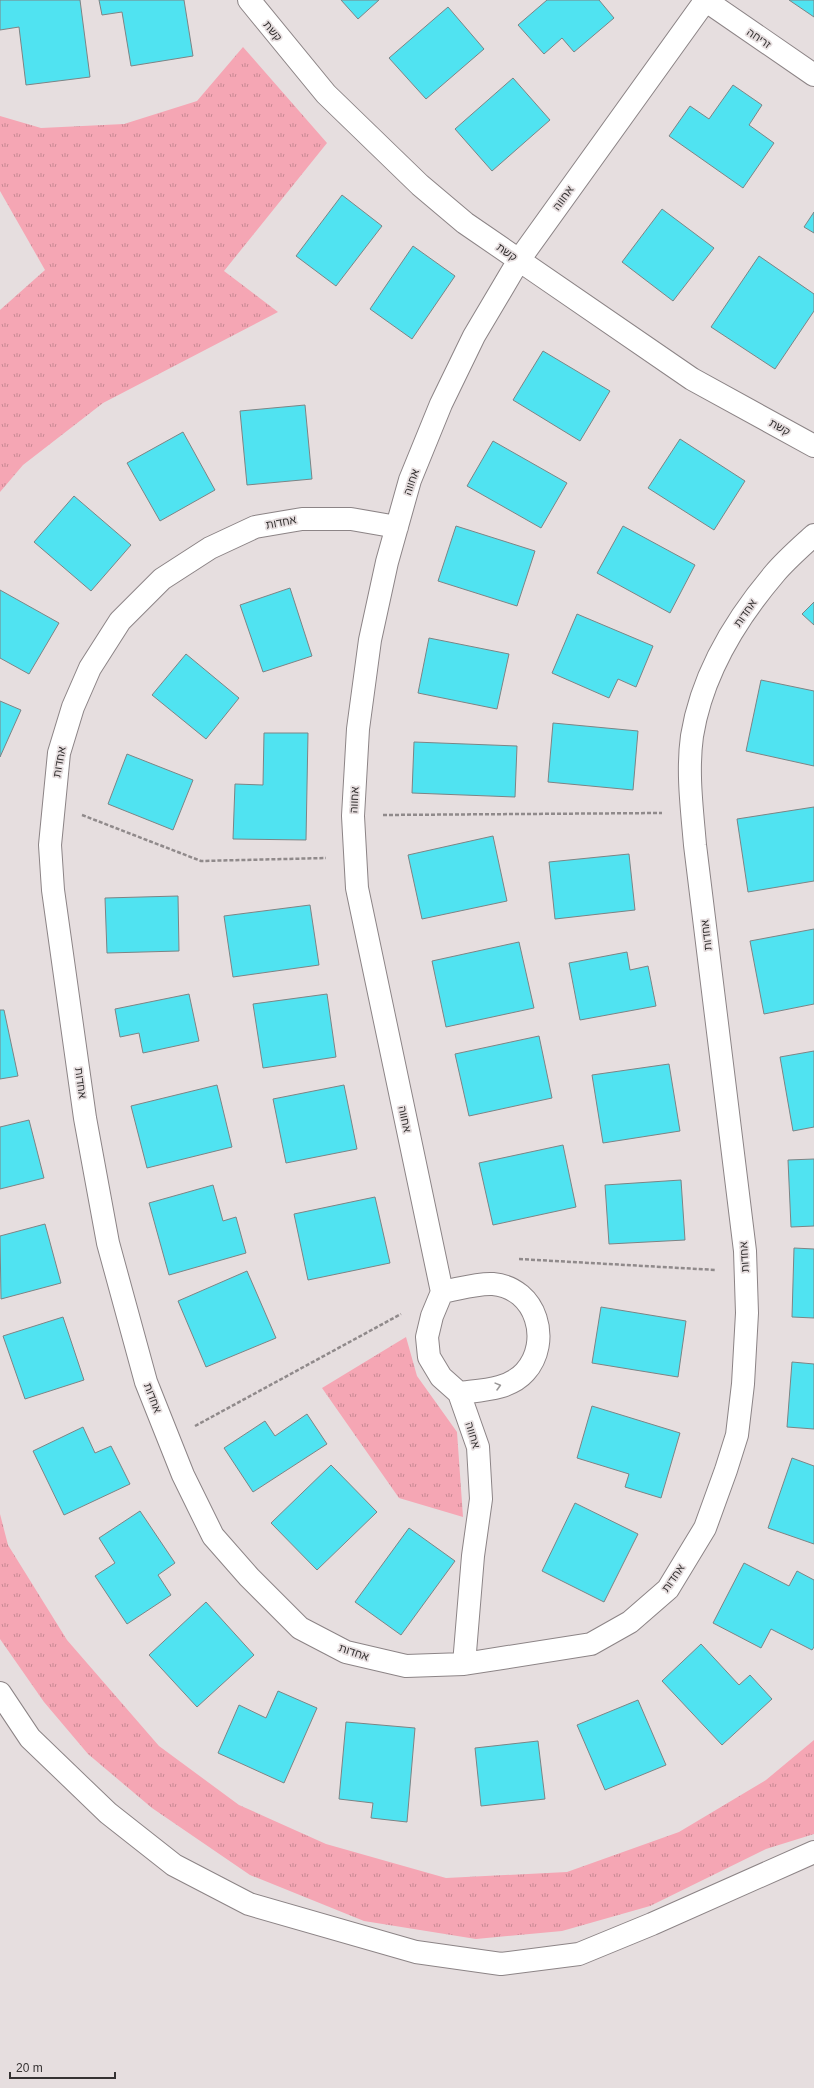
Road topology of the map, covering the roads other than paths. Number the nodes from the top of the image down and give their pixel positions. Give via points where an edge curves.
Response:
1 (249, 0) edge
2 (705, 0) edge
3 (814, 75) edge
4 (519, 260) junction
5 (814, 446) edge
6 (397, 527) junction
7 (814, 535) edge
8 (442, 1292) junction
9 (459, 1392) junction
10 (464, 1664) junction
11 (0, 1693) edge
12 (814, 1852) edge

1 - 4 street, קשת via 326,94 420,185 464,223
2 - 3 street, זריחה
2 - 4 street, אחווה
4 - 5 street, קשת via 692,379
4 - 6 street, אחווה via 474,336 441,404 410,480
6 - 8 street, אחווה via 370,640 358,729 353,816 355,858 357,888
6 - 10 street, אחדות via 351,519 302,518 255,528 210,548 162,579 120,622 90,668 73,708 60,753 50,845 86,1118 108,1243 146,1382 183,1475 213,1536 249,1577 300,1628 346,1652 406,1666
7 - 10 street, אחדות via 776,572 740,617 703,689 692,736 692,812 745,1251 747,1313 743,1384 737,1434 726,1470 705,1528 668,1589 630,1622 590,1644
8 - 9 street via 427,1337 430,1357 441,1377
9 -> 8 street via 495,1388 511,1382 524,1372 537,1352 539,1330 527,1302 513,1291 494,1284
9 - 10 street, אחווה via 478,1447 481,1499
11 - 12 street via 30,1738 108,1813 174,1865 249,1904 416,1952 501,1964 579,1954

